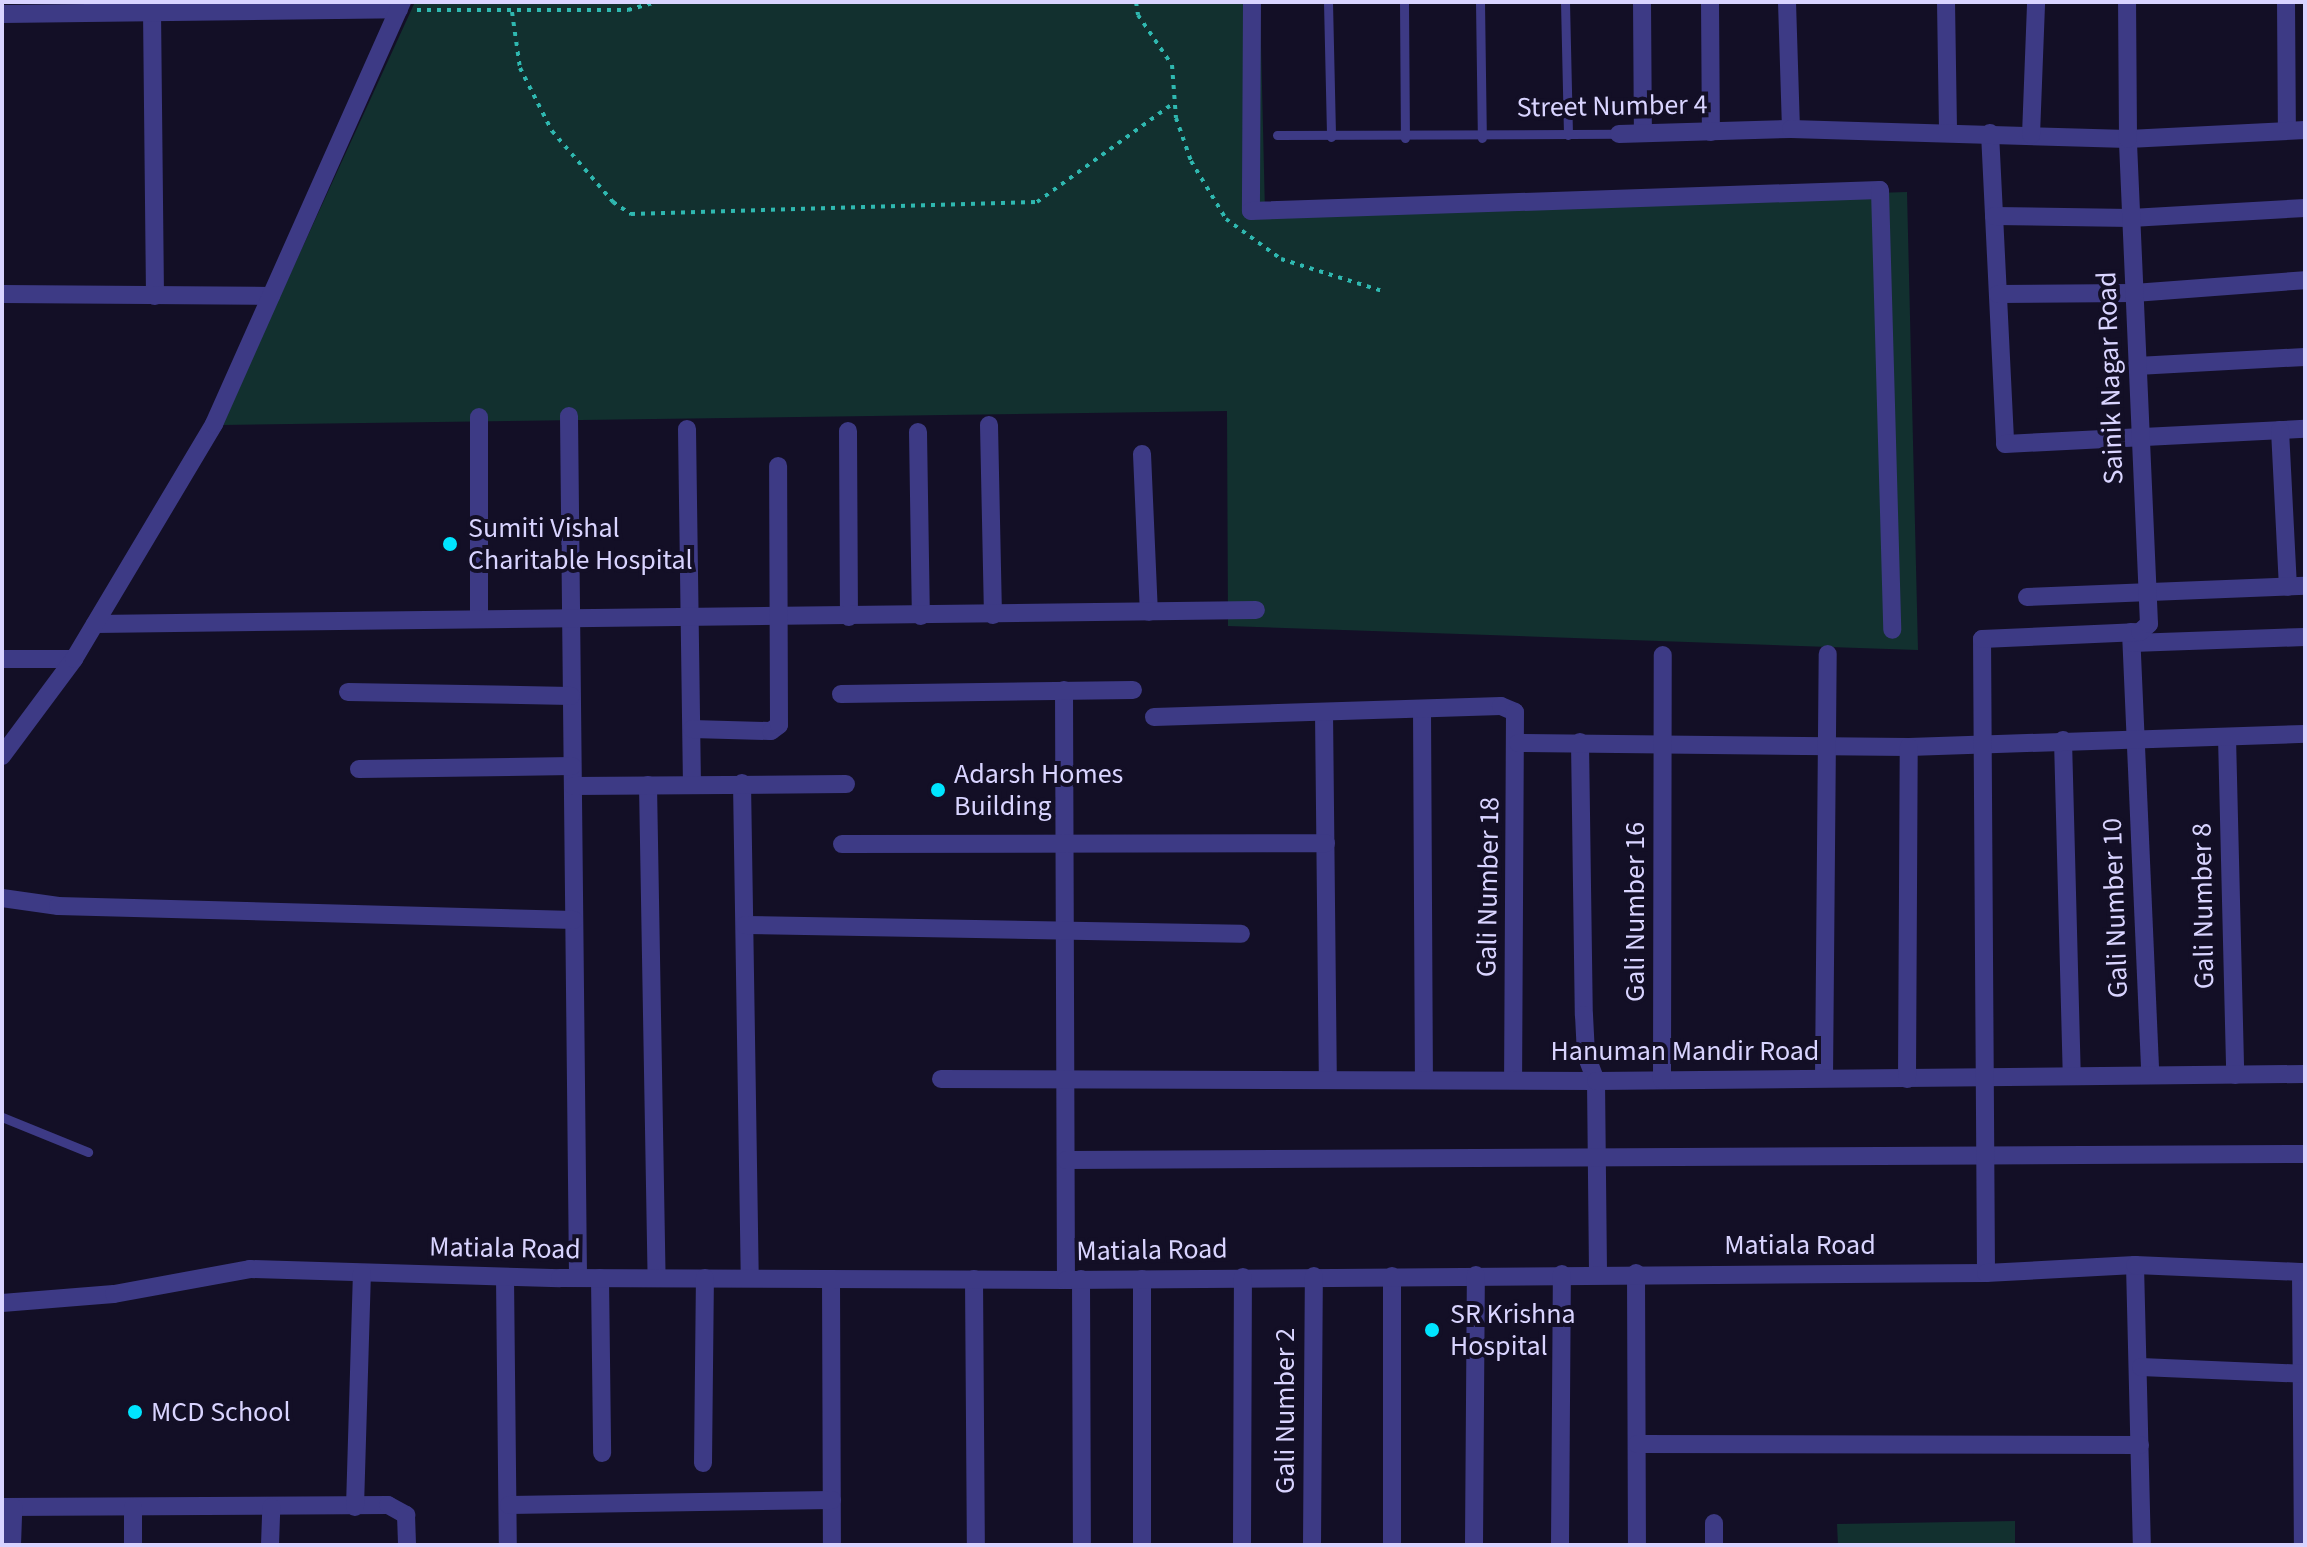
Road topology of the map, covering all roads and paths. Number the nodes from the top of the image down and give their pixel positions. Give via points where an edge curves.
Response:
1 (656, 2) edge
2 (1252, 2) edge
3 (1328, 2) edge
4 (1404, 2) edge
5 (1480, 2) edge
6 (1565, 2) edge
7 (1642, 2) edge
8 (1710, 2) edge
9 (1787, 2) edge
10 (1946, 2) edge
11 (2036, 2) edge
12 (2127, 2) edge
13 (2286, 2) edge
14 (352, 5) edge
15 (400, 5) edge
16 (81, 6) edge
17 (152, 10) junction
18 (512, 12) junction
19 (2, 14) edge
20 (1174, 103) dead end
21 (1791, 129) junction
22 (2296, 130) edge
23 (1948, 131) junction
24 (1711, 132) junction
25 (1643, 133) junction
26 (1990, 133) junction
27 (1619, 134) joint
28 (1277, 135) dead end
29 (1568, 135) junction
30 (2031, 135) junction
31 (1331, 137) junction
32 (1405, 138) junction
33 (1482, 138) junction
34 (2128, 139) junction
35 (2305, 208) edge
36 (1994, 216) junction
37 (2131, 218) junction
38 (2305, 280) edge
39 (2134, 293) junction
40 (2, 294) edge
41 (1998, 294) junction
42 (155, 296) junction
43 (271, 296) junction
44 (2305, 357) edge
45 (2137, 366) junction
46 (569, 416) dead end
47 (479, 417) dead end
48 (989, 425) dead end
49 (687, 429) dead end
50 (2305, 429) edge
51 (2280, 430) junction
52 (848, 431) dead end
53 (918, 432) dead end
54 (2140, 436) junction
55 (1142, 454) dead end
56 (778, 466) dead end
57 (2296, 586) edge
58 (2148, 594) junction
59 (2027, 597) dead end
60 (1256, 610) dead end
61 (1149, 612) junction
62 (571, 615) junction
63 (993, 615) junction
64 (689, 616) junction
65 (921, 616) junction
66 (776, 617) junction
67 (849, 617) junction
68 (479, 619) junction
69 (95, 624) junction
70 (1892, 630) dead end
71 (2131, 637) junction
72 (2305, 637) edge
73 (1828, 654) dead end
74 (1663, 655) dead end
75 (2, 659) edge
76 (74, 659) junction
77 (1064, 690) junction
78 (1133, 690) dead end
79 (348, 692) dead end
80 (841, 694) dead end
81 (571, 696) junction
82 (1422, 710) junction
83 (1324, 712) junction
84 (1154, 717) dead end
85 (692, 729) junction
86 (2305, 734) edge
87 (2227, 737) junction
88 (2137, 738) junction
89 (2063, 740) junction
90 (1580, 742) junction
91 (1984, 742) junction
92 (1518, 743) junction
93 (1664, 745) junction
94 (1828, 745) junction
95 (1909, 747) junction
96 (2, 756) edge
97 (572, 766) junction
98 (359, 769) dead end
99 (742, 783) junction
100 (692, 784) junction
101 (846, 784) dead end
102 (648, 785) junction
103 (573, 786) junction
104 (1064, 841) junction
105 (1326, 843) junction
106 (842, 844) dead end
107 (2, 898) edge
108 (574, 920) junction
109 (745, 925) junction
110 (1065, 932) junction
111 (1241, 934) dead end
112 (2305, 1074) edge
113 (2150, 1075) junction
114 (2235, 1075) junction
115 (1984, 1076) junction
116 (2072, 1076) junction
117 (1328, 1078) junction
118 (1824, 1078) junction
119 (941, 1079) dead end
120 (1424, 1079) junction
121 (1907, 1079) junction
122 (1513, 1080) junction
123 (1662, 1080) junction
124 (1596, 1081) junction
125 (1065, 1082) junction
126 (2, 1117) edge
127 (88, 1152) dead end
128 (2305, 1154) edge
129 (1597, 1156) junction
130 (1985, 1156) junction
131 (1066, 1160) junction
132 (2135, 1265) junction
133 (2303, 1272) edge
134 (362, 1273) junction
135 (1598, 1273) junction
136 (1636, 1273) junction
137 (1986, 1273) junction
138 (1562, 1274) junction
139 (1476, 1275) junction
140 (1314, 1276) junction
141 (1392, 1276) junction
142 (505, 1277) junction
143 (1243, 1277) junction
144 (578, 1278) junction
145 (600, 1278) junction
146 (657, 1278) junction
147 (705, 1278) junction
148 (750, 1278) junction
149 (831, 1279) junction
150 (974, 1279) junction
151 (1074, 1279) junction
152 (1142, 1279) junction
153 (2, 1303) edge
154 (2141, 1367) junction
155 (2303, 1374) edge
156 (1637, 1444) junction
157 (2140, 1445) junction
158 (602, 1453) dead end
159 (703, 1463) dead end
160 (832, 1500) junction
161 (509, 1505) junction
162 (7, 1507) edge
163 (133, 1507) junction
164 (271, 1507) junction
165 (355, 1507) junction
166 (1714, 1523) dead end
167 (12, 1545) edge
168 (133, 1545) edge
169 (270, 1545) edge
170 (407, 1545) edge
171 (508, 1545) edge
172 (832, 1545) edge
173 (976, 1545) edge
174 (1082, 1545) edge
175 (1142, 1545) edge
176 (1242, 1545) edge
177 (1312, 1545) edge
178 (1392, 1545) edge
179 (1474, 1545) edge
180 (1560, 1545) edge
181 (1637, 1545) edge
182 (1714, 1545) edge
183 (2142, 1545) edge
184 (2303, 1545) edge

1 - 18 path via 628,10
2 - 70 street via 1251,211 1880,190
3 - 31 lane
4 - 32 lane
5 - 33 lane
6 - 29 lane
7 - 25 street
8 - 24 street
9 - 21 street
10 - 23 street
11 - 30 street
12 - 34 street, Sainik Nagar Road
13 - 22 street
14 - 15 street
14 - 17 street
15 - 18 path
15 - 43 street
16 - 17 street
16 - 19 street
17 - 42 street
18 - 20 path via 520,68 552,131 613,202 631,214 1037,202
21 - 23 street, Street Number 4
21 - 24 street, Street Number 4
22 - 34 street, Street Number 4
23 - 26 street, Street Number 4
24 - 25 street, Street Number 4
25 - 27 street, Street Number 4
26 - 30 street, Street Number 4
26 - 36 street
27 - 29 lane, Street Number 4
28 - 31 lane, Street Number 4
29 - 33 lane, Street Number 4
30 - 34 street, Street Number 4
31 - 32 lane, Street Number 4
32 - 33 lane, Street Number 4
34 - 37 street, Sainik Nagar Road
35 - 37 street
36 - 37 street
36 - 41 street
37 - 39 street, Sainik Nagar Road
38 - 39 street
39 - 41 street
39 - 45 street, Sainik Nagar Road
40 - 42 street
41 - 54 street via 2005,444
42 - 43 street
43 - 69 street via 214,424
44 - 45 street
45 - 54 street, Sainik Nagar Road
46 - 62 street
47 - 68 street
48 - 63 street
49 - 64 street
50 - 51 street
51 - 54 street
51 - 57 street
52 - 67 street
53 - 65 street
54 - 58 street, Sainik Nagar Road
55 - 61 street
56 - 66 street
57 - 58 street
58 - 59 street
58 - 71 street, Sainik Nagar Road via 2147,629
60 - 61 street
61 - 63 street
62 - 64 street
62 - 68 street
62 - 81 street
63 - 65 street
64 - 66 street
64 - 85 street
65 - 67 street
66 - 67 street
66 - 85 street via 779,725 771,731
68 - 69 street
69 - 76 street
71 - 72 street
71 - 88 street, Gali Number 10
71 - 91 street via 1983,638
73 - 94 street
74 - 93 street, Gali Number 16
75 - 76 street
76 - 96 street
77 - 78 street
77 - 80 street
77 - 104 street
79 - 81 street
81 - 97 street
82 - 83 street
82 - 92 street, Gali Number 18 via 1501,706 1517,717
82 - 120 street
83 - 84 street
83 - 105 street
85 - 100 street
86 - 87 street
87 - 88 street
87 - 114 street, Gali Number 8
88 - 89 street
88 - 113 street, Gali Number 10
89 - 91 street
89 - 116 street
90 - 92 street
90 - 93 street
90 - 124 street via 1585,1043
91 - 95 street
91 - 115 street
92 - 122 street, Gali Number 18
93 - 94 street
93 - 123 street, Gali Number 16
94 - 95 street
94 - 118 street
95 - 121 street
97 - 98 street
97 - 103 street
99 - 100 street
99 - 101 street
99 - 109 street
100 - 102 street
102 - 103 street
102 - 146 street
103 - 108 street
104 - 105 street
104 - 106 street
104 - 110 street
105 - 117 street
107 - 108 street via 58,906
108 - 144 street
109 - 110 street
109 - 148 street
110 - 111 street
110 - 125 street
112 - 114 street, Hanuman Mandir Road
113 - 114 street, Hanuman Mandir Road
113 - 116 street, Hanuman Mandir Road
115 - 116 street, Hanuman Mandir Road
115 - 121 street, Hanuman Mandir Road
115 - 130 street
117 - 120 street, Hanuman Mandir Road
117 - 125 street, Hanuman Mandir Road
118 - 121 street, Hanuman Mandir Road
118 - 123 street, Hanuman Mandir Road
119 - 125 street, Hanuman Mandir Road
120 - 122 street, Hanuman Mandir Road
122 - 124 street, Hanuman Mandir Road
123 - 124 street, Hanuman Mandir Road
124 - 129 street
125 - 131 street
126 - 127 lane
128 - 130 street
129 - 130 street
129 - 131 street
129 - 135 street
130 - 137 street
131 - 151 street
132 - 133 street, Matiala Road
132 - 137 street, Matiala Road
132 - 154 street
133 - 155 street
134 - 142 street, Matiala Road
134 - 153 street, Matiala Road via 229,1270 114,1294
134 - 165 street
135 - 136 street, Matiala Road
135 - 138 street, Matiala Road
136 - 137 street, Matiala Road
136 - 156 street
138 - 139 street, Matiala Road
138 - 180 street
139 - 141 street, Matiala Road
139 - 179 street
140 - 141 street, Matiala Road
140 - 143 street, Matiala Road
140 - 177 street, Gali Number 2
141 - 178 street
142 - 144 street, Matiala Road
142 - 161 street
143 - 152 street, Matiala Road
143 - 176 street
144 - 145 street, Matiala Road
145 - 146 street, Matiala Road
145 - 158 street
146 - 147 street, Matiala Road
147 - 148 street, Matiala Road
147 - 159 street
148 - 149 street, Matiala Road
149 - 150 street, Matiala Road
149 - 160 street
150 - 151 street, Matiala Road
150 - 173 street
151 - 152 street, Matiala Road
151 - 174 street
152 - 175 street
154 - 155 street
154 - 157 street
155 - 184 street
156 - 157 street
156 - 181 street
157 - 183 street
160 - 161 street
160 - 172 street
161 - 171 street
162 - 163 street
162 - 167 street
163 - 164 street
163 - 168 street
164 - 165 street
164 - 169 street
165 - 170 street via 401,1509 408,1522
166 - 182 street

